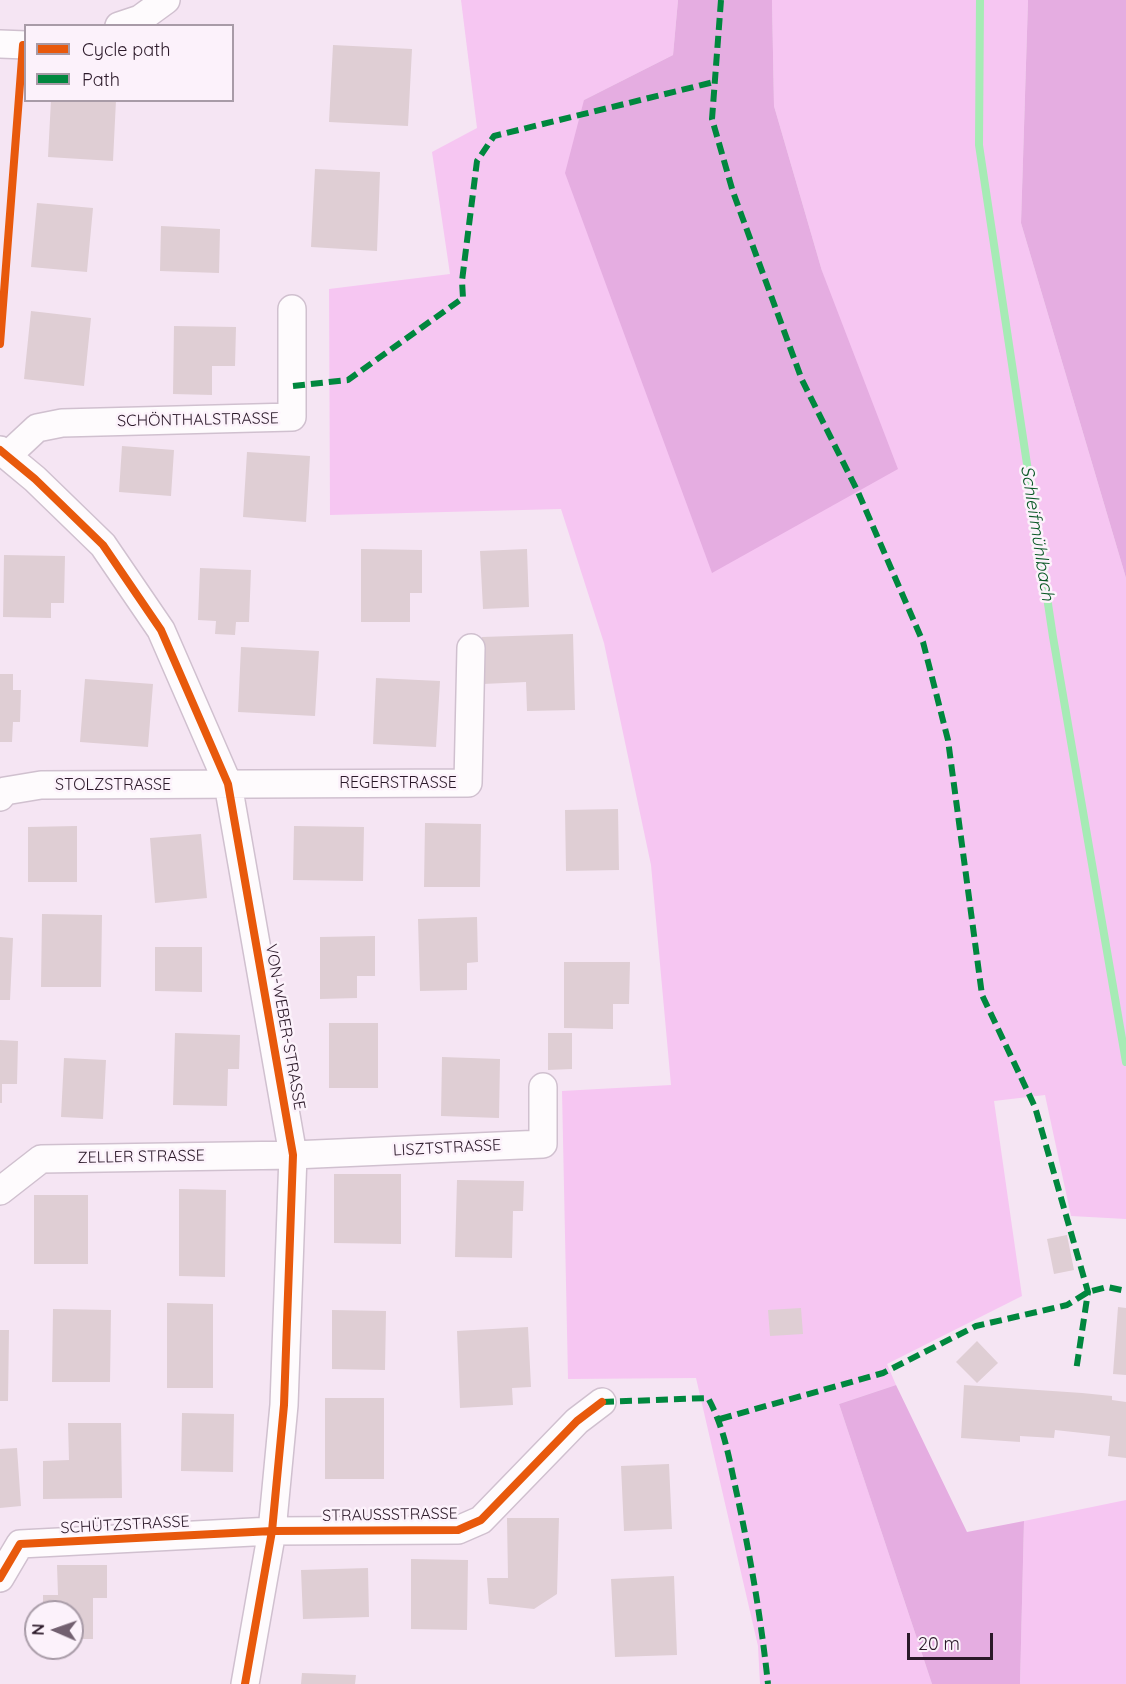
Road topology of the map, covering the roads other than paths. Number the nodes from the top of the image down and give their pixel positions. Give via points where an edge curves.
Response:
1 (166, 0) edge
2 (125, 24) edge
3 (292, 309) dead end
4 (3, 453) edge
5 (471, 648) dead end
6 (228, 784) junction
7 (0, 797) edge
8 (543, 1087) dead end
9 (293, 1155) junction
10 (0, 1191) edge
11 (602, 1402) dead end
12 (272, 1531) junction
13 (0, 1578) edge
14 (245, 1684) edge

1 - 2 street via 140,19
3 - 4 street, SCHÖNTHALSTRASSE via 292,417 62,423 37,428
4 - 6 street, VON-WEBER-STRASSE via 104,545 161,630
5 - 6 street, REGERSTRASSE via 468,783
6 - 7 street, STOLZSTRASSE via 41,785 5,791
6 - 9 street, VON-WEBER-STRASSE
8 - 9 street, LISZTSTRASSE via 543,1144
9 - 10 street, ZELLER STRASSE via 41,1158
9 - 12 street, VON-WEBER-STRASSE via 284,1405
11 - 12 street, STRAUSSSTRASSE via 577,1421 482,1520 458,1530
12 - 13 street, SCHÜTZSTRASSE via 20,1544
12 - 14 street, VON-WEBER-STRASSE

